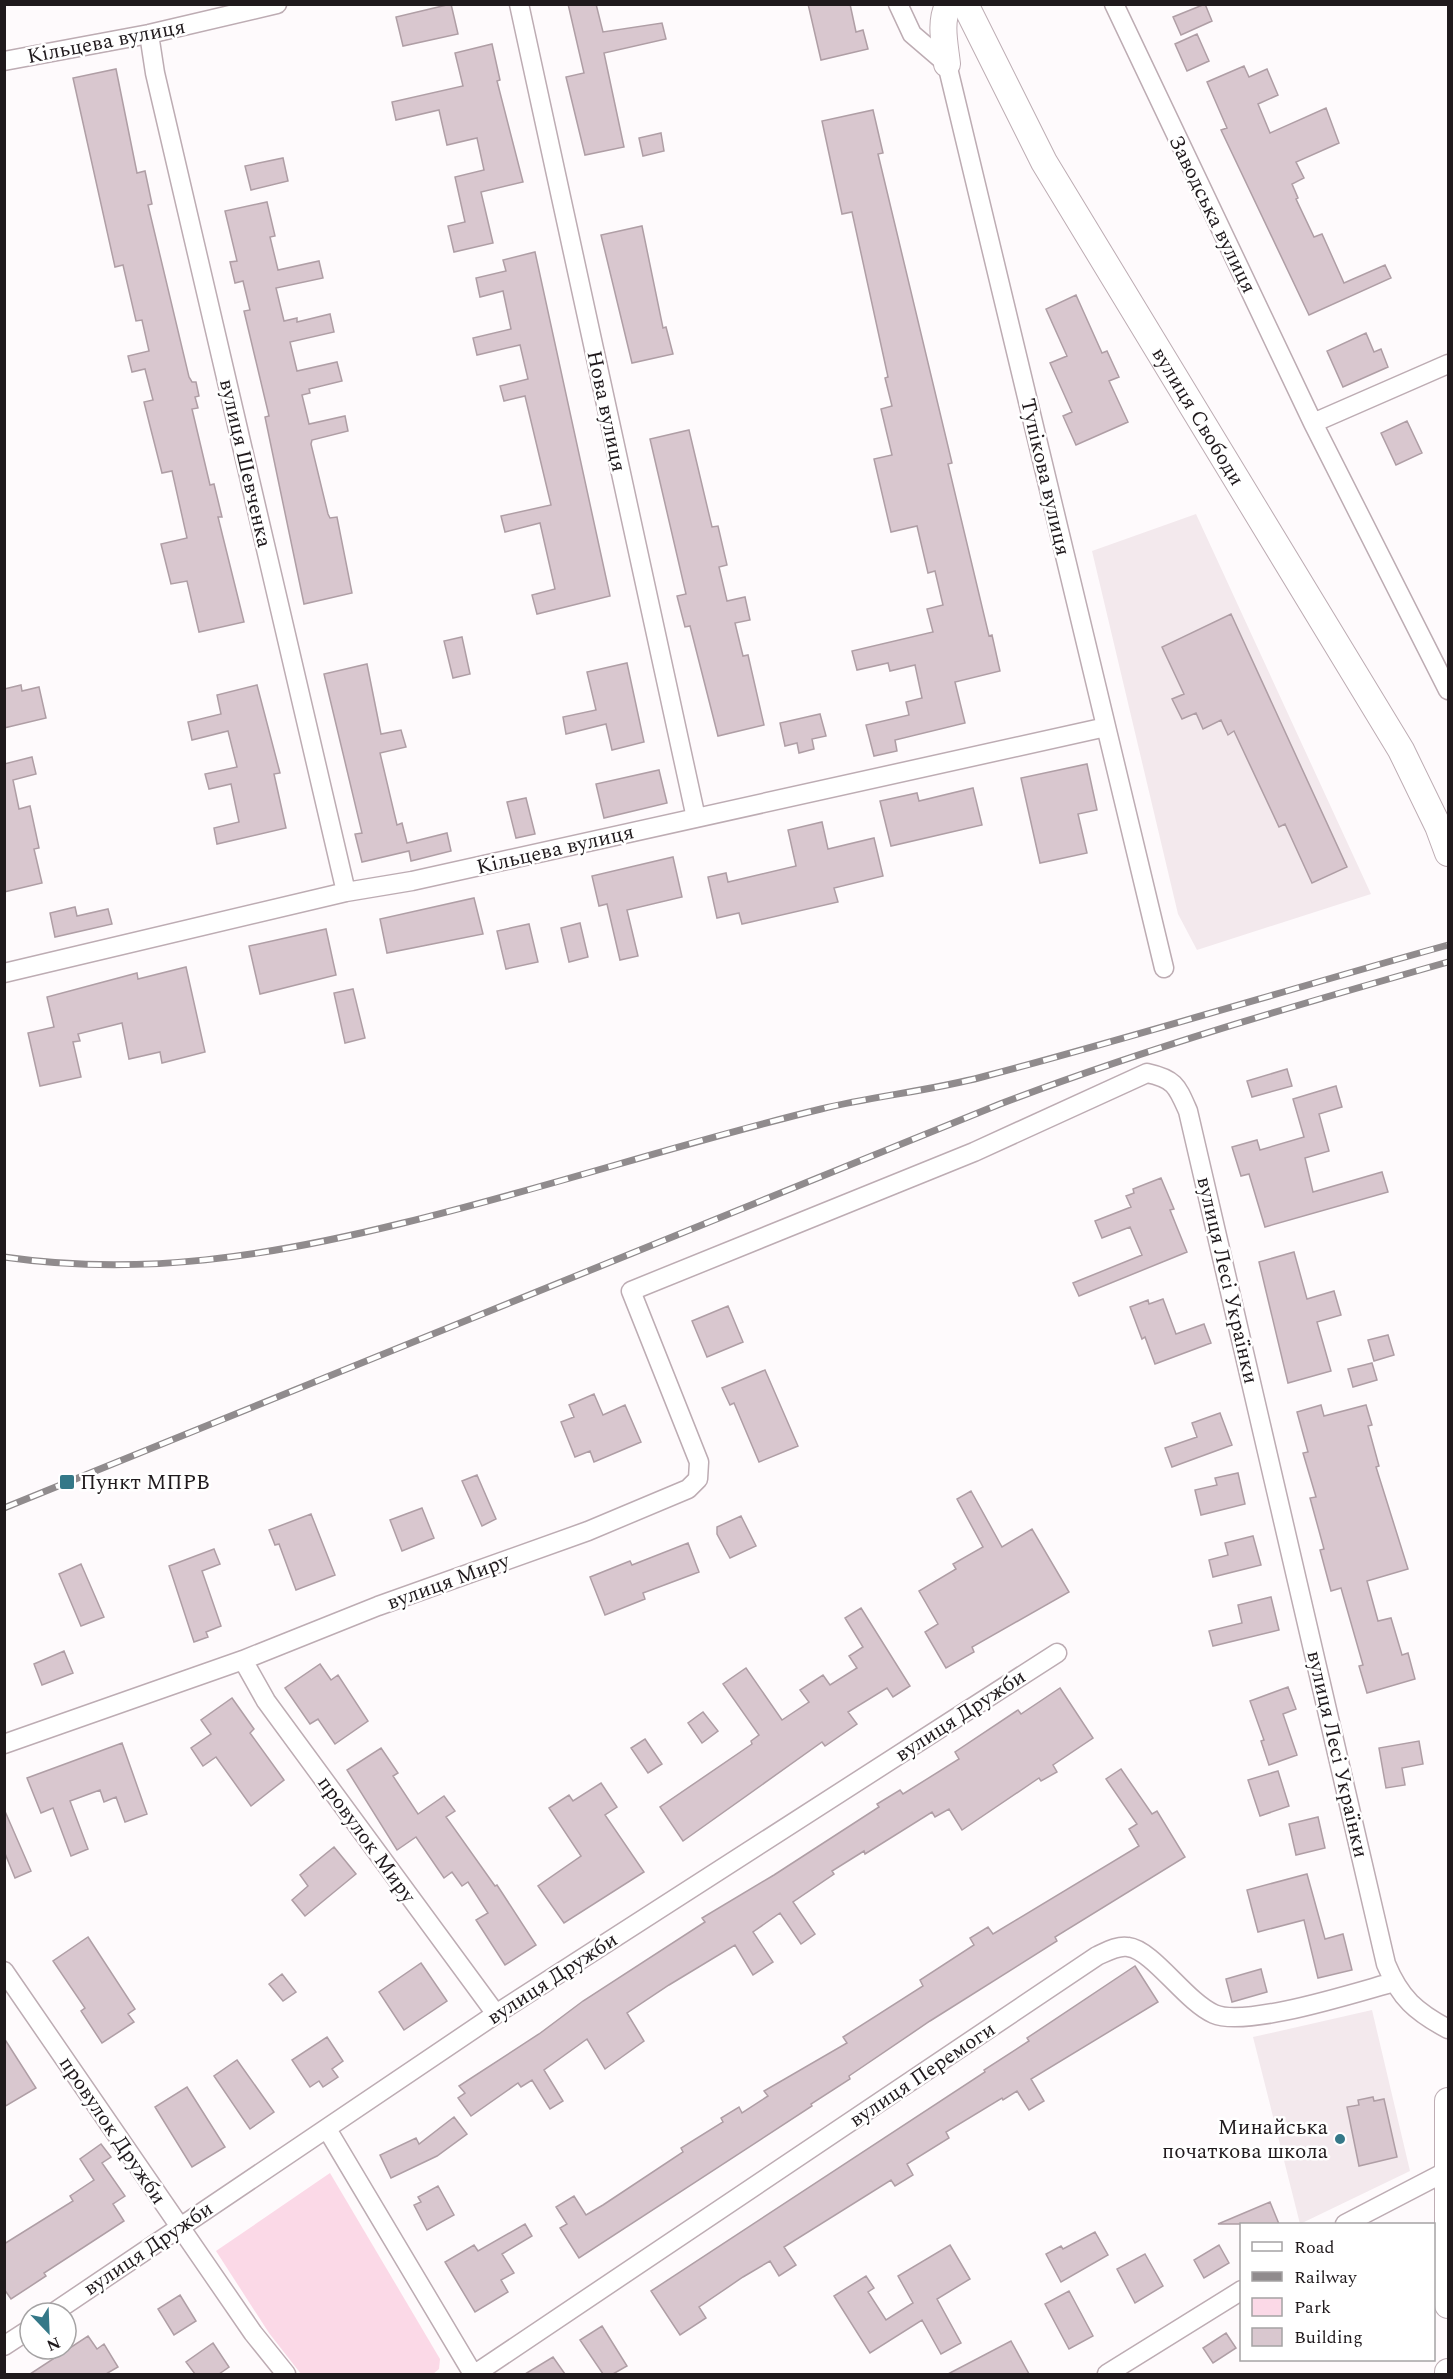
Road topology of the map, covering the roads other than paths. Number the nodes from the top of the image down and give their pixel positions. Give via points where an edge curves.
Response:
1 (277, 4) edge
2 (519, 4) edge
3 (898, 4) edge
4 (949, 4) edge
5 (965, 4) edge
6 (1114, 4) edge
7 (148, 34) junction
8 (4, 61) edge
9 (947, 63) junction
10 (1449, 364) edge
11 (1313, 423) junction
12 (1449, 690) edge
13 (1106, 727) junction
14 (696, 818) junction
15 (1449, 853) edge
16 (346, 892) junction
17 (1164, 968) dead end
18 (4, 973) edge
19 (631, 1292) joint
20 (1057, 1653) dead end
21 (243, 1659) junction
22 (4, 1744) edge
23 (4, 1971) edge
24 (1394, 1982) junction
25 (496, 2014) junction
26 (1449, 2029) edge
27 (1448, 2102) edge
28 (327, 2129) junction
29 (1447, 2171) junction
30 (1347, 2223) edge
31 (179, 2226) junction
32 (1240, 2291) edge
33 (70, 2301) edge
34 (1449, 2305) edge
35 (18, 2337) edge
36 (4, 2346) edge
37 (286, 2374) edge
38 (474, 2374) edge
39 (1107, 2374) edge

1 - 7 street, Кільцева вулиця
2 - 14 street, Нова вулиця
3 - 9 street via 912,34
4 - 9 main road via 944,32
5 - 15 main road, вулиця Свободи via 1044,162 1401,750
6 - 11 street, Заводська вулиця
7 - 8 street, Кільцева вулиця
7 - 16 street, вулиця Шевченка
9 - 13 street, Тупікова вулиця
10 - 11 street
11 - 12 street, Заводська вулиця
13 - 14 street, Кільцева вулиця
13 - 17 street, Тупікова вулиця
14 - 16 street, Кільцева вулиця
16 - 18 street, Кільцева вулиця
19 - 21 street, вулиця Миру via 699,1462 694,1484 588,1531
19 - 24 street, вулиця Лесі Українки via 974,1152 1147,1073 1166,1077 1178,1087 1188,1111 1386,1964
20 - 25 street, вулиця Дружби
21 - 22 street, вулиця Миру
21 - 25 street, провулок Миру via 266,1701
23 - 31 street, провулок Дружби
24 - 26 street, вулиця Лесі Українки via 1421,2015
24 - 38 street, вулиця Перемоги via 1262,2014 1228,2017 1215,2014 1185,1994 1136,1949 1127,1946 1097,1956
25 - 28 street, вулиця Дружби
27 - 29 main road
28 - 31 street, вулиця Дружби
28 - 38 street
29 - 30 street
29 - 34 main road
31 - 33 street, вулиця Дружби
31 - 37 street, провулок Дружби
32 - 39 street
35 - 36 street

